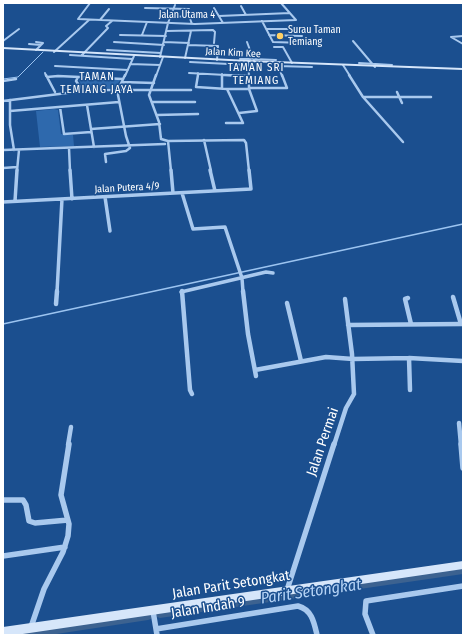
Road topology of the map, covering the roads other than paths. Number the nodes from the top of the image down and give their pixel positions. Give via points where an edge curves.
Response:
1 (90, 3) edge
2 (281, 3) edge
3 (175, 5) dead end
4 (241, 6) dead end
5 (145, 8) dead end
6 (214, 8) dead end
7 (109, 9) dead end
8 (173, 9) junction
9 (189, 10) dead end
10 (290, 13) junction
11 (246, 15) junction
12 (219, 16) junction
13 (170, 17) junction
14 (89, 20) junction
15 (100, 20) junction
16 (112, 21) junction
17 (262, 21) junction
18 (147, 22) junction
19 (168, 23) junction
20 (223, 23) junction
21 (192, 24) junction
22 (19, 29) dead end
23 (266, 29) junction
24 (296, 29) dead end
25 (167, 31) junction
26 (191, 31) junction
27 (120, 35) dead end
28 (142, 35) junction
29 (269, 35) junction
30 (166, 36) junction
31 (302, 36) dead end
32 (463, 36) edge
33 (3, 37) edge
34 (7, 37) junction
35 (3, 41) edge
36 (353, 41) dead end
37 (36, 42) dead end
38 (114, 42) dead end
39 (247, 42) dead end
40 (164, 43) junction
41 (214, 43) dead end
42 (304, 43) dead end
43 (29, 44) dead end
44 (189, 44) junction
45 (463, 44) edge
46 (41, 45) junction
47 (274, 46) dead end
48 (3, 48) edge
49 (36, 50) junction
50 (107, 50) dead end
51 (54, 52) junction
52 (111, 53) junction
53 (70, 55) dead end
54 (82, 55) junction
55 (161, 56) junction
56 (133, 57) junction
57 (185, 58) junction
58 (240, 59) dead end
59 (254, 60) junction
60 (215, 61) junction
61 (190, 62) dead end
62 (248, 63) junction
63 (277, 63) junction
64 (292, 63) junction
65 (359, 63) dead end
66 (130, 64) junction
67 (160, 64) junction
68 (343, 65) junction
69 (374, 65) junction
70 (392, 65) dead end
71 (55, 66) dead end
72 (312, 67) dead end
73 (463, 69) edge
74 (128, 70) junction
75 (45, 73) dead end
76 (189, 73) dead end
77 (198, 73) junction
78 (222, 74) junction
79 (249, 76) junction
80 (47, 77) junction
81 (78, 77) junction
82 (16, 79) dead end
83 (3, 81) edge
84 (123, 81) junction
85 (154, 83) junction
86 (222, 88) junction
87 (227, 89) junction
88 (118, 90) junction
89 (151, 90) junction
90 (191, 90) dead end
91 (83, 91) junction
92 (56, 92) dead end
93 (397, 92) dead end
94 (363, 97) junction
95 (399, 97) junction
96 (431, 97) dead end
97 (10, 100) junction
98 (3, 101) edge
99 (119, 102) junction
100 (153, 102) junction
101 (195, 102) dead end
102 (402, 103) dead end
103 (87, 105) junction
104 (60, 107) junction
105 (10, 111) junction
106 (239, 113) junction
107 (198, 114) dead end
108 (157, 115) junction
109 (160, 124) junction
110 (226, 124) dead end
111 (10, 125) junction
112 (3, 126) edge
113 (124, 126) junction
114 (91, 131) junction
115 (204, 140) junction
116 (166, 142) junction
117 (402, 142) dead end
118 (129, 146) junction
119 (94, 147) junction
120 (69, 148) junction
121 (3, 150) edge
122 (14, 150) junction
123 (19, 150) junction
124 (106, 162) dead end
125 (17, 167) junction
126 (3, 168) edge
127 (215, 191) junction
128 (182, 193) junction
129 (172, 194) junction
130 (105, 197) junction
131 (62, 199) junction
132 (72, 199) junction
133 (16, 201) junction
134 (3, 202) edge
135 (110, 231) dead end
136 (273, 273) dead end
137 (242, 278) junction
138 (453, 297) dead end
139 (408, 298) dead end
140 (345, 299) dead end
141 (287, 303) dead end
142 (56, 304) dead end
143 (411, 324) junction
144 (462, 324) edge
145 (348, 325) junction
146 (409, 358) junction
147 (353, 359) junction
148 (301, 361) junction
149 (463, 361) edge
150 (255, 370) junction
151 (256, 376) dead end
152 (410, 390) dead end
153 (192, 394) dead end
154 (459, 424) dead end
155 (71, 427) dead end
156 (463, 468) edge
157 (3, 500) edge
158 (68, 520) junction
159 (65, 547) junction
160 (3, 556) edge
161 (463, 565) edge
162 (463, 586) edge
163 (286, 590) junction
164 (153, 611) junction
165 (30, 629) junction
166 (3, 632) edge
167 (156, 632) edge
168 (317, 635) edge
169 (373, 635) edge

1 - 14 street, Jalan Utama 4 via 78,19
2 - 10 street
3 - 8 street
4 - 11 street
5 - 8 street
6 - 12 street
7 - 15 street
8 - 9 street
8 - 13 street
10 - 11 street
10 - 17 street, Jalan Utama 4 via 296,20
11 - 12 street
12 - 20 street
13 - 19 street
13 - 21 street via 189,16
14 - 15 street, Jalan Utama 4
14 - 51 street
15 - 16 street, Jalan Utama 4
16 - 18 street, Jalan Utama 4
16 - 54 street
17 - 20 street, Jalan Utama 4
17 - 23 street
18 - 19 street, Jalan Utama 4
18 - 28 street
19 - 21 street, Jalan Utama 4
19 - 25 street
20 - 21 street, Jalan Utama 4
22 - 34 street
23 - 24 street
23 - 29 street
25 - 26 street
25 - 30 street
26 - 41 street via 213,30
26 - 44 street
27 - 28 street
28 - 30 street
29 - 31 street
29 - 42 street via 273,42
30 - 40 street
32 - 45 street via 451,37
33 - 34 street
34 - 35 street
36 - 69 street
37 - 46 street via 43,43
38 - 40 street
39 - 59 street
40 - 44 street
40 - 55 street
43 - 46 street
44 - 57 street
44 - 60 street via 218,46
46 - 49 street
47 - 64 street via 283,47
48 - 49 street, Jalan Kim Kee
49 - 51 street, Jalan Kim Kee
50 - 52 street
51 - 54 street, Jalan Kim Kee
52 - 54 street, Jalan Kim Kee
52 - 55 street
52 - 56 street, Jalan Kim Kee
53 - 54 street
54 - 56 street
55 - 56 street, Jalan Kim Kee
55 - 57 street, Jalan Kim Kee
55 - 67 street
56 - 66 street
57 - 60 street, Jalan Kim Kee
58 - 59 street
59 - 62 street, Jalan Kim Kee
59 - 63 street, Jalan Kim Kee
60 - 61 street
60 - 62 street, Jalan Kim Kee
62 - 79 street
63 - 64 street, Jalan Kim Kee
63 - 72 street
63 - 79 street via 287,88 249,88
64 - 68 street, Jalan Kim Kee
65 - 69 street
66 - 67 street
66 - 74 street
67 - 85 street
68 - 69 street, Jalan Kim Kee
68 - 94 street
69 - 70 street
69 - 73 street, Jalan Kim Kee
71 - 74 street
74 - 84 street
75 - 80 street
76 - 77 street
77 - 78 street
77 - 86 street via 196,87
78 - 79 street
78 - 86 street
80 - 81 street
80 - 92 street
81 - 84 street
81 - 91 street via 76,81
82 - 83 street
84 - 85 street
84 - 88 street
85 - 89 street
86 - 87 street
87 - 106 street
87 - 106 street via 249,89 257,111
88 - 89 street
88 - 91 street
88 - 99 street
89 - 90 street
89 - 100 street
91 - 97 street
93 - 95 street
94 - 95 street
94 - 117 street
95 - 96 street
95 - 102 street
97 - 98 street
97 - 105 street
99 - 103 street
99 - 113 street
100 - 101 street
100 - 108 street
103 - 104 street
103 - 114 street
104 - 105 street
104 - 114 street via 64,134
105 - 111 street
106 - 110 street via 243,123
107 - 108 street
108 - 109 street
109 - 113 street
109 - 116 street via 161,139
111 - 112 street
111 - 122 street
113 - 114 street
113 - 118 street
114 - 119 street
115 - 116 street
115 - 127 street
115 - 127 street, Jalan Putera 4/9 via 244,140 246,143 251,189
116 - 118 street
116 - 129 street
118 - 119 street
118 - 124 street via 130,149 126,151 106,154
119 - 120 street
120 - 123 street
120 - 132 street
121 - 122 street
122 - 123 street
123 - 125 street
125 - 126 street
125 - 133 street
127 - 128 street, Jalan Putera 4/9
128 - 129 street, Jalan Putera 4/9
128 - 137 street via 193,230 225,227
129 - 130 street, Jalan Putera 4/9
130 - 132 street, Jalan Putera 4/9
130 - 135 street
131 - 132 street, Jalan Putera 4/9
131 - 133 street, Jalan Putera 4/9
131 - 142 street
133 - 134 street, Jalan Putera 4/9
136 - 137 street via 266,272
137 - 150 street
137 - 153 street via 185,289 180,294
138 - 144 street
139 - 143 street via 405,299
140 - 145 street, Jalan Permai
141 - 148 street
143 - 144 street
143 - 145 street
145 - 147 street, Jalan Permai
146 - 147 street
146 - 149 street
146 - 152 street
147 - 148 street via 326,357
147 - 163 street, Jalan Permai via 354,394 344,415
148 - 150 street
150 - 151 street
154 - 156 street
155 - 158 street via 62,495
157 - 158 street via 23,500 28,506 27,518 35,523
158 - 159 street via 69,534
159 - 160 street
159 - 165 street via 44,589
161 - 163 street, Jalan Parit Setongkat
162 - 169 street via 366,601 364,612
163 - 164 street, Jalan Parit Setongkat
164 - 165 street, Jalan Parit Setongkat
164 - 167 street
165 - 166 street, Jalan Parit Setongkat
167 - 168 street, Jalan Indah 9 via 298,606 310,612

